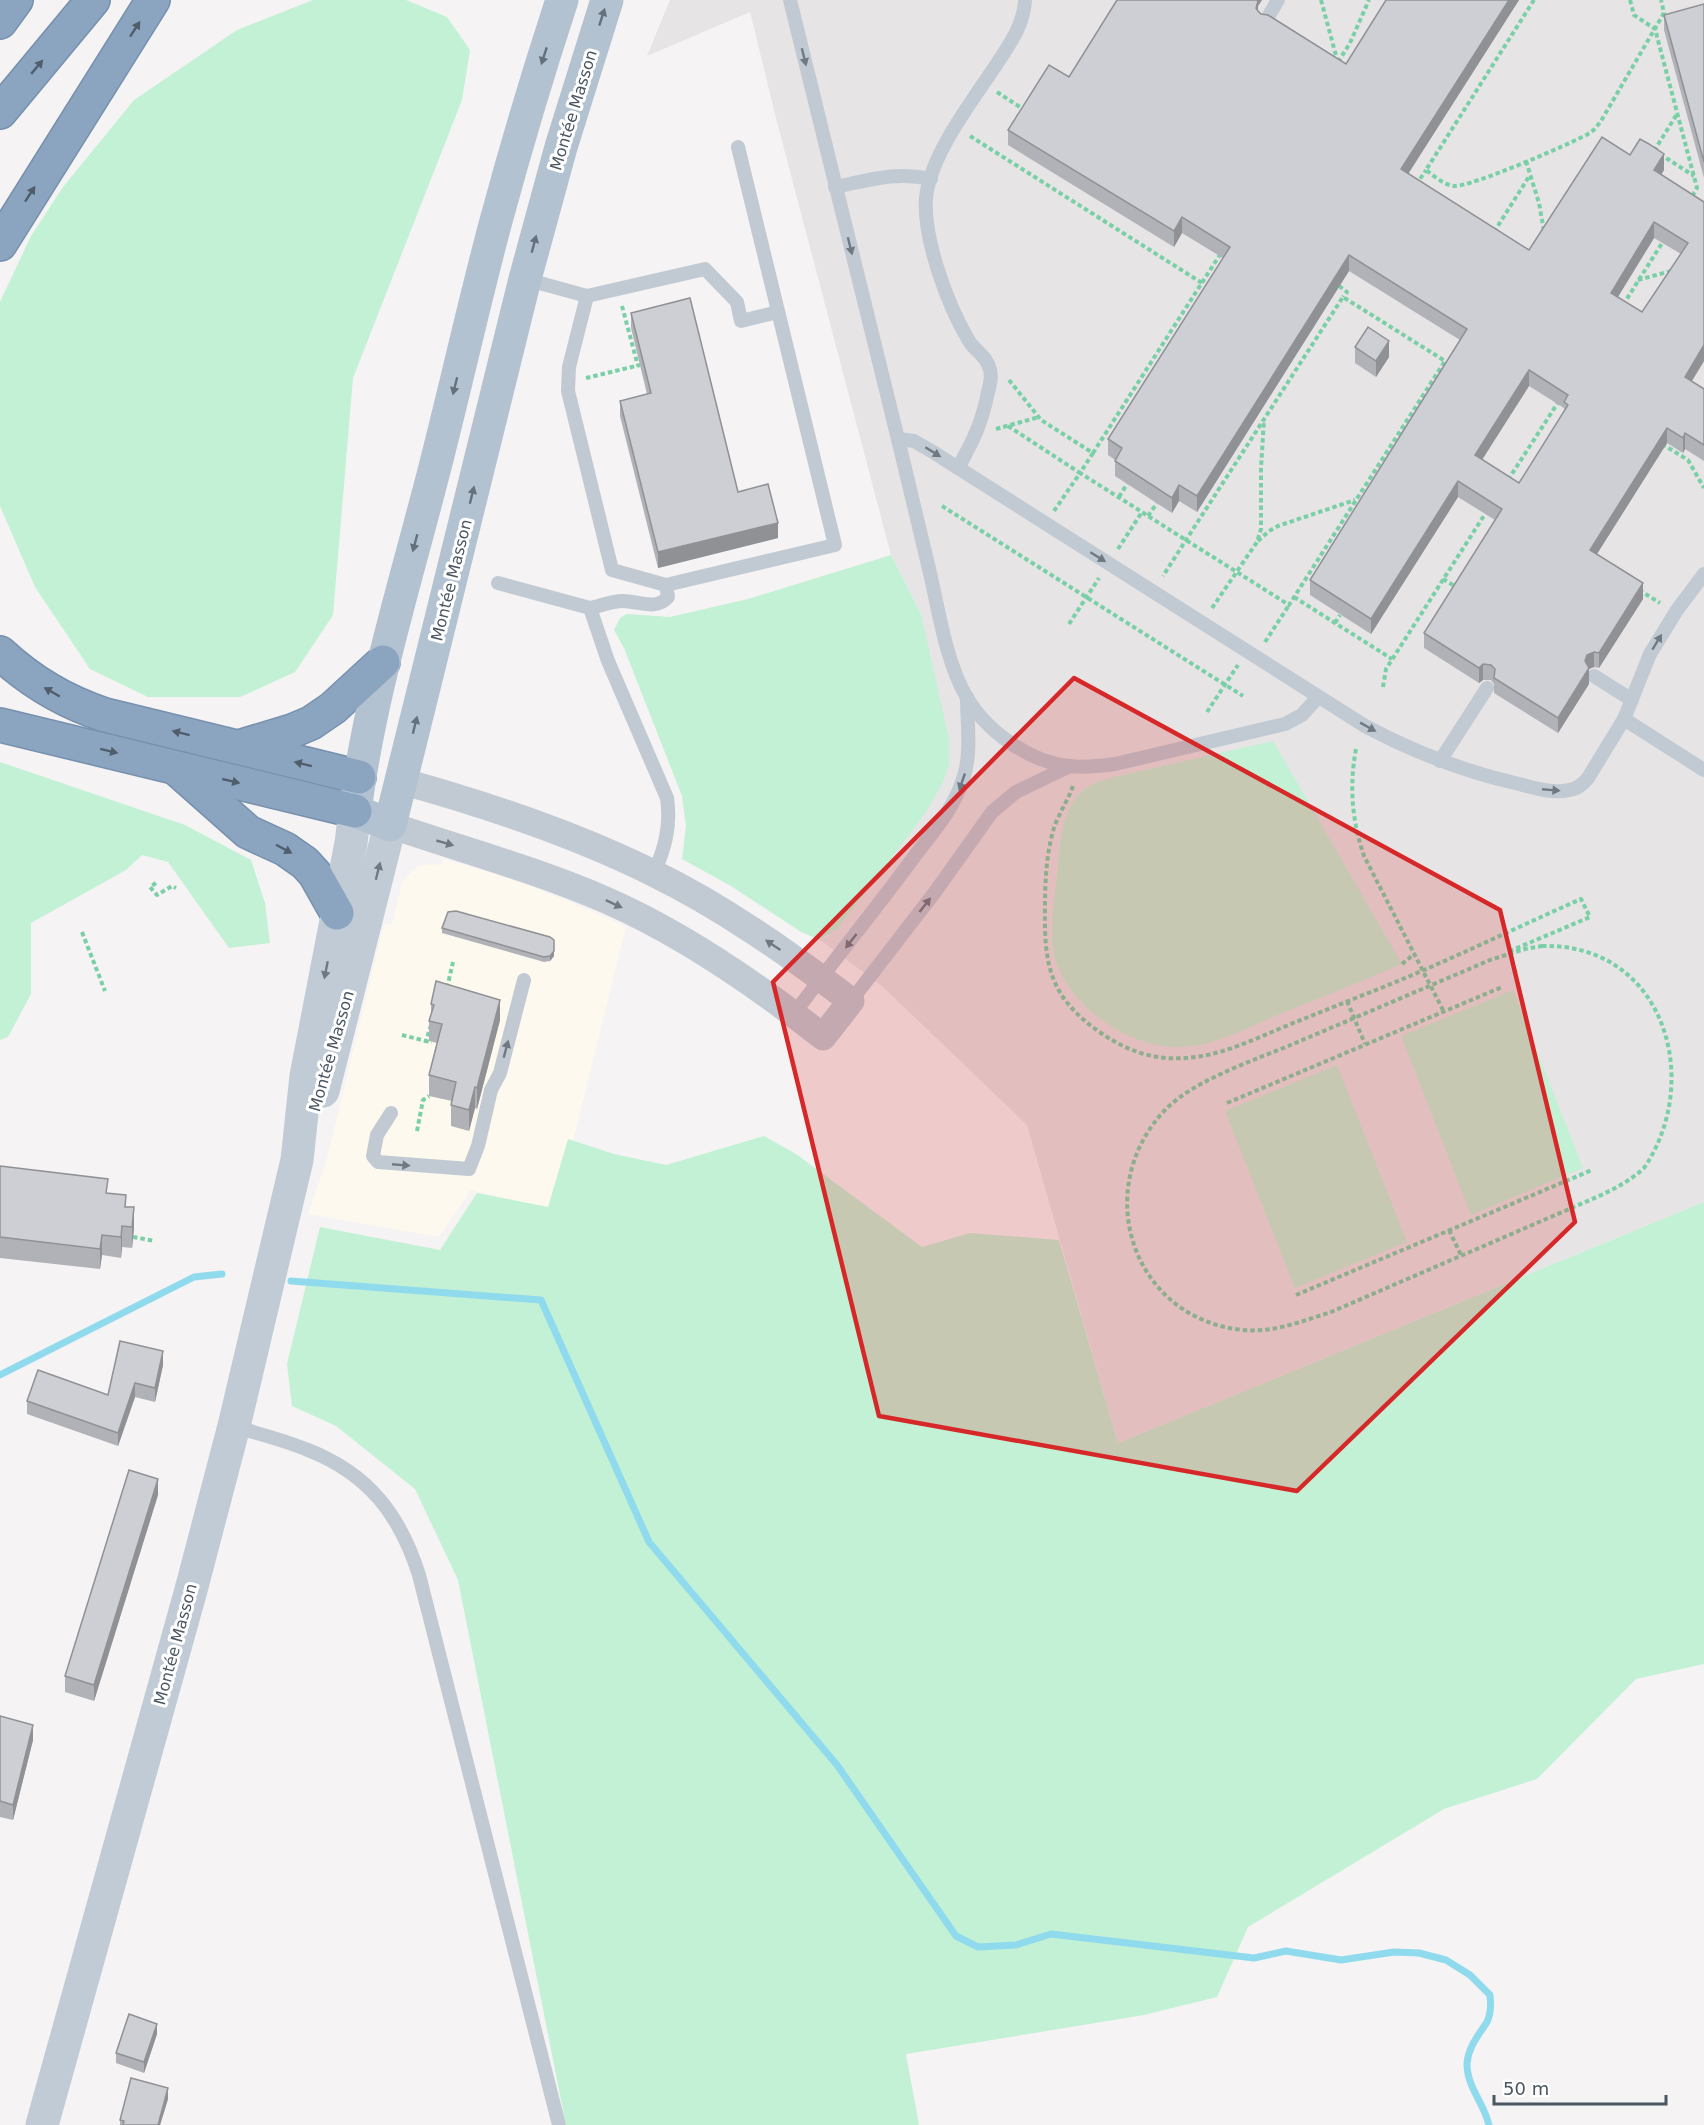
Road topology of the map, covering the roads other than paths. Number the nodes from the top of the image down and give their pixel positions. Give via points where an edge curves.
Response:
1 (16, 0) edge
2 (93, 0) edge
3 (153, 0) edge
4 (562, 0) edge
5 (607, 0) edge
6 (790, 0) edge
7 (1025, 0) edge
8 (1278, 0) edge
9 (0, 22) edge
10 (1265, 22) edge
11 (0, 112) edge
12 (738, 147) dead end
13 (931, 179) junction
14 (836, 187) junction
15 (0, 244) edge
16 (525, 279) junction
17 (587, 296) junction
18 (778, 312) junction
19 (898, 439) junction
20 (958, 468) junction
21 (1704, 574) edge
22 (498, 583) dead end
23 (666, 585) junction
24 (590, 608) junction
25 (0, 653) edge
26 (383, 662) junction
27 (1594, 676) dead end
28 (1487, 688) dead end
29 (967, 697) junction
30 (1318, 697) junction
31 (1632, 700) junction
32 (1624, 719) junction
33 (0, 725) edge
34 (238, 747) junction
35 (1440, 761) junction
36 (1070, 766) junction
37 (174, 767) junction
38 (1704, 770) edge
39 (359, 777) junction
40 (401, 781) junction
41 (355, 811) junction
42 (390, 825) junction
43 (654, 873) junction
44 (337, 913) junction
45 (821, 978) junction
46 (524, 980) dead end
47 (851, 1001) junction
48 (794, 1014) junction
49 (391, 1113) dead end
50 (297, 1160) junction
51 (234, 1426) junction
52 (42, 2125) edge
53 (559, 2125) edge

1 - 9 highway
11 -> 2 highway
15 -> 3 highway
4 -> 26 main road, Montée Masson via 495,223
16 -> 5 main road, Montée Masson
6 -> 14 lane
7 - 13 lane via 1020,27 947,142
8 - 10 lane
12 - 18 lane
13 - 14 lane via 905,174
13 - 20 lane via 926,207 931,247 970,343 983,354 991,378 979,428
14 -> 19 lane
16 - 17 lane
40 -> 16 main road, Montée Masson
17 - 18 lane via 705,269 737,302 741,321
17 - 23 lane via 569,367 568,391 612,570
18 - 23 lane via 835,545
19 -> 20 lane via 920,444
19 - 29 lane via 942,624
20 -> 30 lane
31 -> 21 lane via 1650,654
22 - 24 lane
23 - 24 lane via 668,597 663,603 621,601
24 - 43 lane via 608,662 667,798 669,828
34 -> 25 highway via 81,707 39,685
26 - 34 highway via 311,723
26 - 39 main road, Montée Masson
27 - 31 lane
28 - 35 lane
29 - 36 lane via 982,718 1005,738 1043,759
29 -> 45 lane via 967,761 957,796
30 -> 35 lane via 1382,735
30 - 36 lane via 1302,715 1285,724 1115,764
31 - 32 lane
35 -> 32 lane via 1537,788 1571,790 1588,778
32 - 38 lane
33 -> 37 highway
39 -> 34 highway
47 -> 36 lane via 992,812 1016,792
37 -> 41 highway
37 -> 44 highway via 248,832 305,863
39 - 40 main road
39 - 41 main road, Montée Masson
40 - 42 main road, Montée Masson
40 - 43 street via 542,825
41 - 42 main road
41 - 44 street, Montée Masson
42 -> 48 street via 528,869 609,902 697,949
50 -> 42 street, Montée Masson via 326,1081
45 -> 43 street via 731,917
44 -> 50 street, Montée Masson via 306,1076
45 - 47 street
45 - 48 lane
49 -> 46 lane via 377,1135 373,1156 378,1162 469,1169 477,1153 490,1090 500,1073
47 - 48 street via 823,1037
50 - 51 street, Montée Masson
51 - 52 street, Montée Masson
51 - 53 lane via 310,1450 344,1469 379,1498 404,1534 419,1575

